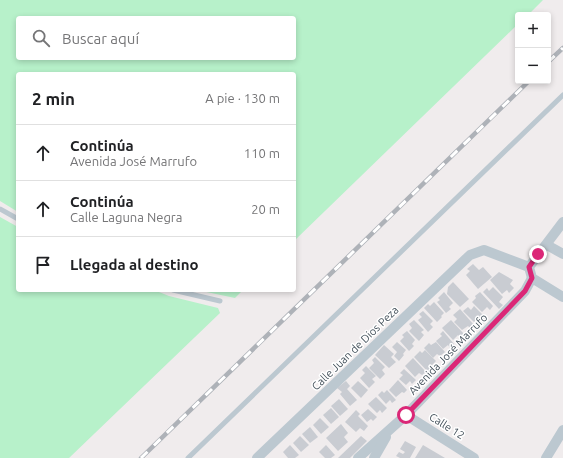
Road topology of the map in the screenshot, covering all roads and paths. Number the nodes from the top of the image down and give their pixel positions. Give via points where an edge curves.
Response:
1 (563, 95) edge
2 (0, 209) edge
3 (16, 218) edge
4 (563, 222) edge
5 (546, 245) junction
6 (563, 254) edge
7 (529, 267) junction
8 (532, 278) junction
9 (182, 292) edge
10 (563, 297) edge
11 (220, 301) dead end
12 (406, 415) junction
13 (563, 430) edge
14 (389, 431) junction
15 (468, 456) edge
16 (188, 458) edge
17 (257, 458) edge
18 (358, 458) edge
19 (374, 458) edge
20 (546, 458) edge

1 - 16 lane
2 - 3 lane
4 - 5 street
5 - 6 street
5 - 7 street
7 - 8 street
7 - 17 street, Calle Juan de Dios Peza via 484,250 470,255
8 - 10 street
8 - 12 street, Avenida José Marrufo via 525,291
9 - 11 lane
12 - 14 street, Avenida José Marrufo
12 - 15 street, Calle 12
13 - 20 street
14 - 18 street, Avenida José Marrufo
14 - 19 street

